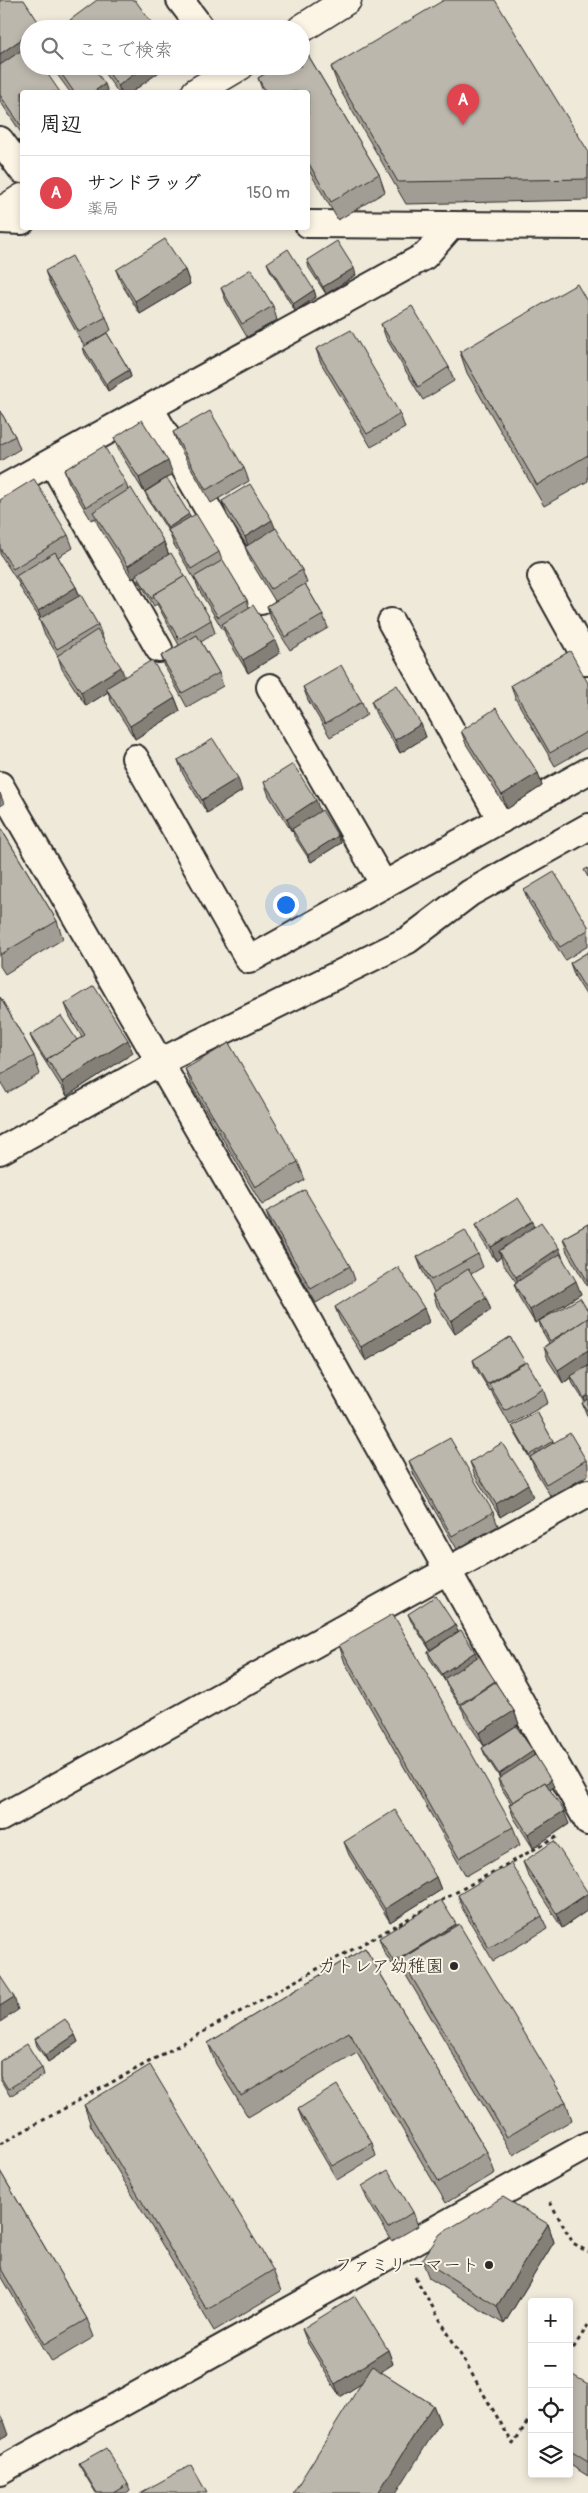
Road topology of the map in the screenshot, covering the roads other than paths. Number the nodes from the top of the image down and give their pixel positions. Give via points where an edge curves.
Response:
1 (180, 0) edge
2 (347, 0) edge
3 (195, 20) edge
4 (310, 23) edge
5 (223, 75) edge
6 (199, 90) edge
7 (0, 140) edge
8 (20, 167) edge
9 (20, 199) edge
10 (0, 212) edge
11 (0, 220) edge
12 (20, 221) edge
13 (310, 224) edge
14 (452, 225) junction
15 (588, 226) edge
16 (150, 408) junction
17 (52, 462) junction
18 (0, 490) edge
19 (541, 577) dead end
20 (261, 601) dead end
21 (391, 622) dead end
22 (159, 649) dead end
23 (588, 662) edge
24 (270, 687) dead end
25 (135, 758) dead end
26 (588, 771) edge
27 (0, 785) edge
28 (500, 820) junction
29 (588, 827) edge
30 (384, 885) junction
31 (160, 1062) junction
32 (0, 1150) edge
33 (588, 1493) edge
34 (448, 1569) junction
35 (0, 1818) edge
36 (588, 1821) edge
37 (588, 2145) edge
38 (0, 2471) edge

1 - 3 street
2 - 4 main road
5 - 6 main road
7 - 8 street
9 - 10 main road
11 - 12 street
13 - 14 street
14 - 15 street
14 - 16 street via 425,256
16 - 17 street
16 - 20 street
17 - 18 street
17 - 22 street
19 - 23 street
21 - 28 street
24 - 30 street
25 - 30 street via 249,960
26 - 28 street
27 - 31 street
28 - 30 street
29 - 31 street via 470,893 408,940
31 - 32 street
31 - 34 street
33 - 34 street
34 - 35 street
34 - 36 street
37 - 38 street

